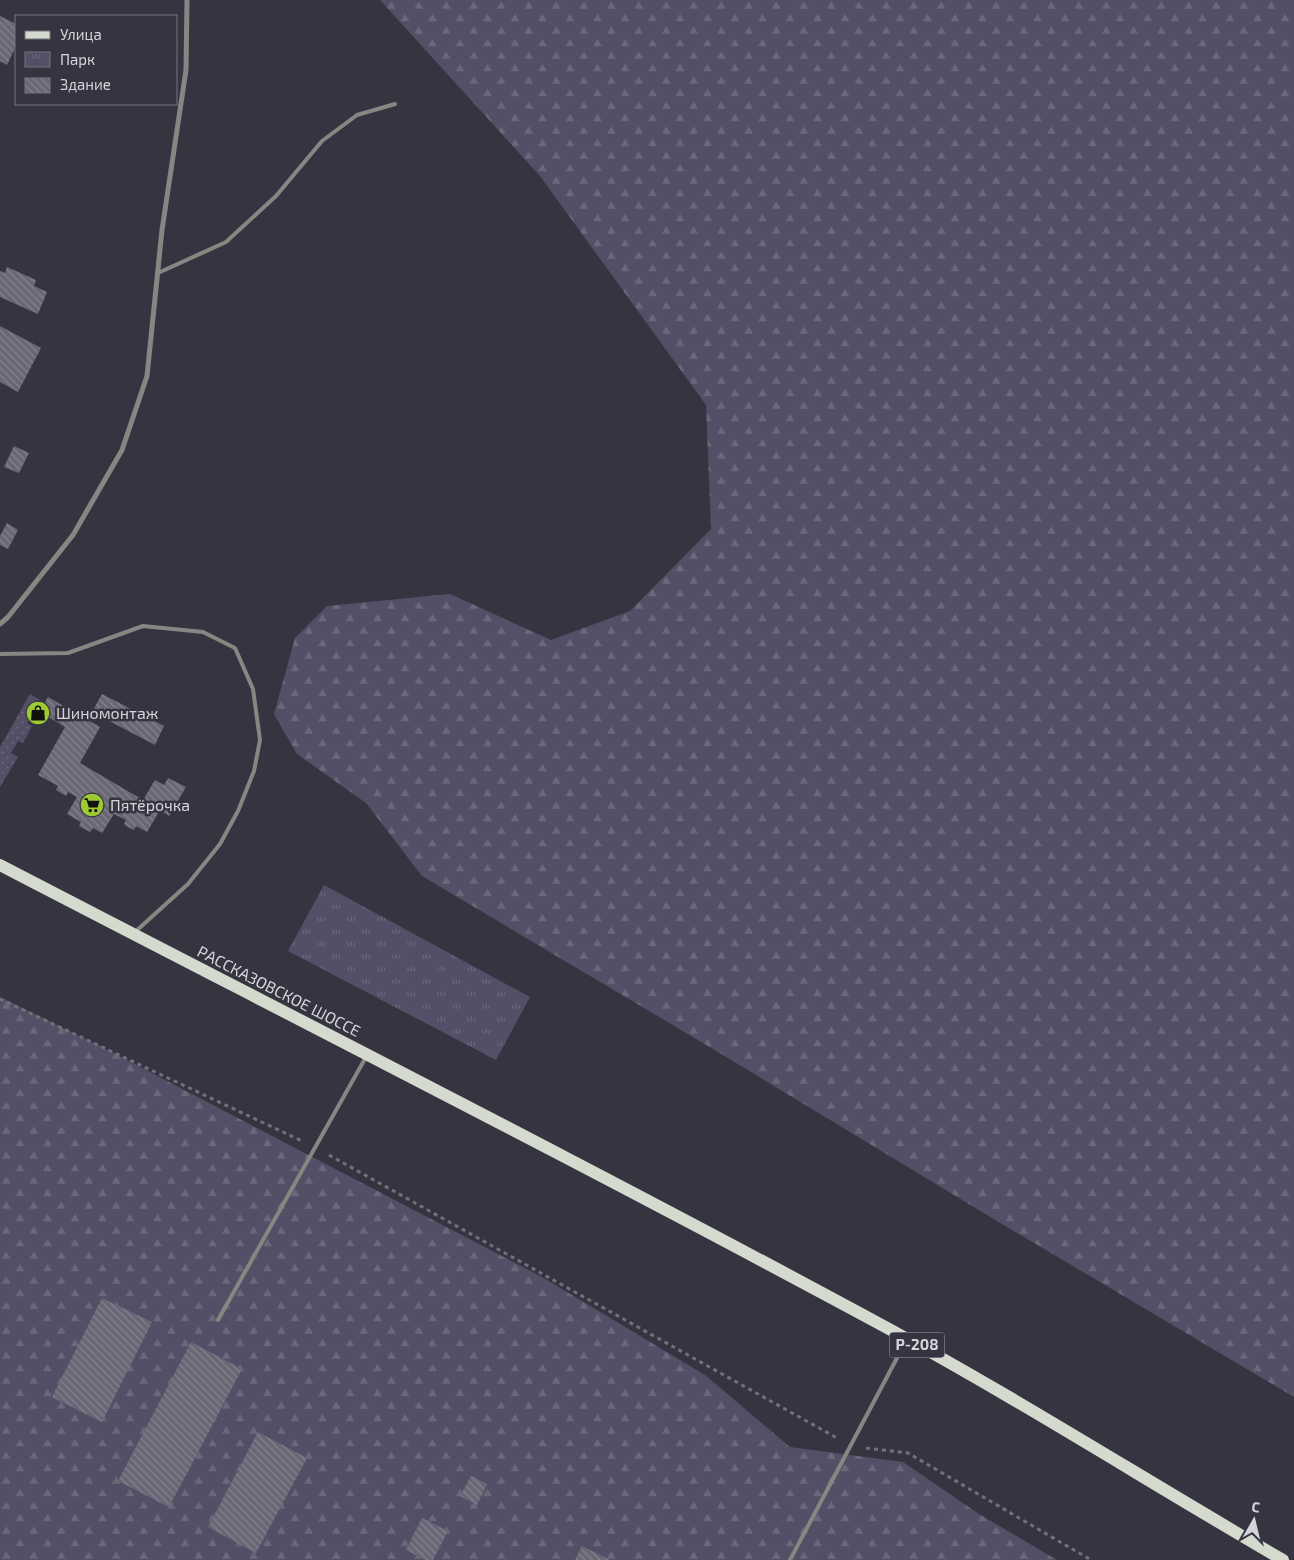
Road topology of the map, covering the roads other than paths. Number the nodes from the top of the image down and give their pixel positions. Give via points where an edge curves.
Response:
1 (187, 0) edge
2 (395, 104) dead end
3 (158, 273) junction
4 (0, 624) edge
5 (0, 654) edge
6 (0, 865) edge
7 (132, 934) junction
8 (367, 1055) junction
9 (218, 1320) dead end
10 (907, 1339) junction
11 (790, 1560) edge
12 (1283, 1560) edge

1 - 3 street via 186,70
2 - 3 lane via 357,115 322,141 276,196 226,242
3 - 4 street via 147,376 122,450 73,536
5 - 7 lane via 68,653 143,626 204,632 235,648 253,689 260,740 254,771 220,844 188,884
6 - 7 main road, РАССКАЗОВСКОЕ ШОССЕ
7 - 8 main road, РАССКАЗОВСКОЕ ШОССЕ
8 - 9 lane
8 - 10 main road, РАССКАЗОВСКОЕ ШОССЕ / Р-208
10 - 11 lane
10 - 12 main road, Р-208

